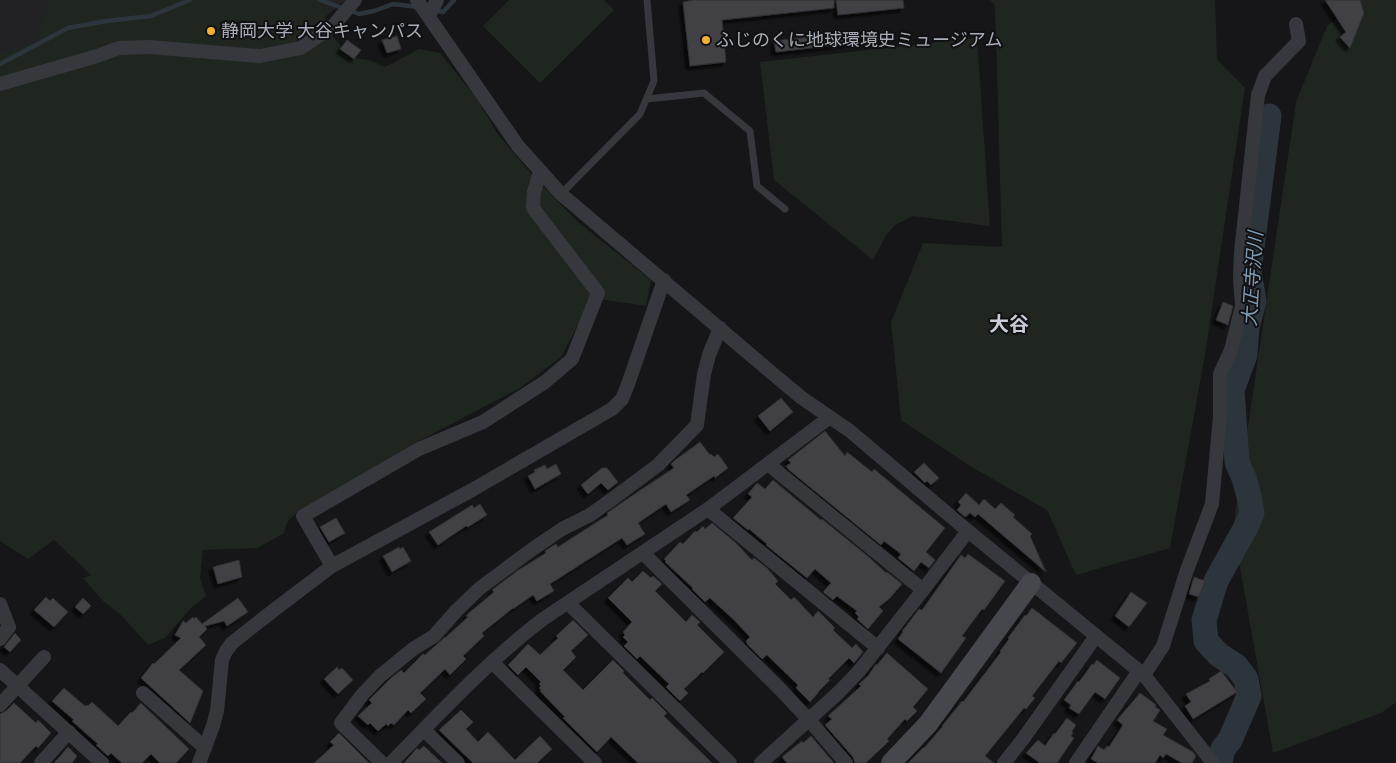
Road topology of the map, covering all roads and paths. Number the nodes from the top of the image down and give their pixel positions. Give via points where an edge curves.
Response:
1 (355, 0) edge
2 (417, 0) edge
3 (437, 0) edge
4 (647, 0) edge
5 (430, 16) junction
6 (1296, 24) dead end
7 (0, 84) edge
8 (647, 99) junction
9 (540, 172) junction
10 (561, 194) junction
11 (785, 210) dead end
12 (664, 280) junction
13 (720, 328) junction
14 (830, 417) junction
15 (768, 464) junction
16 (708, 509) junction
17 (968, 531) junction
18 (643, 553) junction
19 (332, 566) junction
20 (1031, 583) junction
21 (923, 590) junction
22 (568, 603) junction
23 (0, 604) edge
24 (1096, 636) junction
25 (0, 639) edge
26 (878, 648) junction
27 (44, 657) dead end
28 (492, 662) junction
29 (0, 670) edge
30 (1142, 673) junction
31 (18, 686) junction
32 (143, 693) dead end
33 (0, 705) edge
34 (809, 720) junction
35 (424, 730) junction
36 (69, 732) junction
37 (205, 748) junction
38 (41, 763) edge
39 (102, 763) edge
40 (199, 763) edge
41 (382, 763) edge
42 (391, 763) edge
43 (458, 763) edge
44 (595, 763) edge
45 (730, 763) edge
46 (761, 763) edge
47 (846, 763) edge
48 (890, 763) edge
49 (1004, 763) edge
50 (1076, 763) edge
51 (1213, 763) edge

1 - 7 street via 333,26 301,48 260,56 149,47 119,48
2 - 5 street
3 - 5 street
4 - 8 lane via 654,81
5 - 9 street via 518,146
6 - 30 street via 1299,41 1265,76 1258,95 1241,252 1242,306 1231,350 1220,374 1220,416 1212,504 1163,646
8 - 10 lane via 640,114
8 - 11 lane via 704,93 750,130 757,186
9 - 10 street
9 - 19 street via 533,208 598,293 572,359 545,382 483,422 419,449 303,516
10 - 12 street
12 - 13 street
12 - 19 street via 628,387 612,409
13 - 14 street via 794,392
13 - 41 street via 709,355 697,425 658,465 480,588 434,636 380,676 362,695 341,723
14 - 15 street
14 - 17 street
15 - 16 street
15 - 21 street
16 - 18 street
16 - 26 street
17 - 20 street
17 - 21 street
18 - 22 street
18 - 34 street
19 - 37 street via 226,651 221,666 217,711
20 - 24 street
20 - 48 street via 928,724
21 - 26 street
22 - 28 street via 543,619
22 - 45 street
23 - 25 street via 9,627
24 - 30 street
24 - 49 street
26 - 34 street
27 - 31 street
28 - 35 street
28 - 44 street
29 - 31 street
30 - 50 street
30 - 51 street
31 - 33 street
31 - 36 street
32 - 37 street
34 - 46 street
34 - 47 street
35 - 42 street
35 - 43 street
36 - 38 street
36 - 39 street
37 - 40 street

